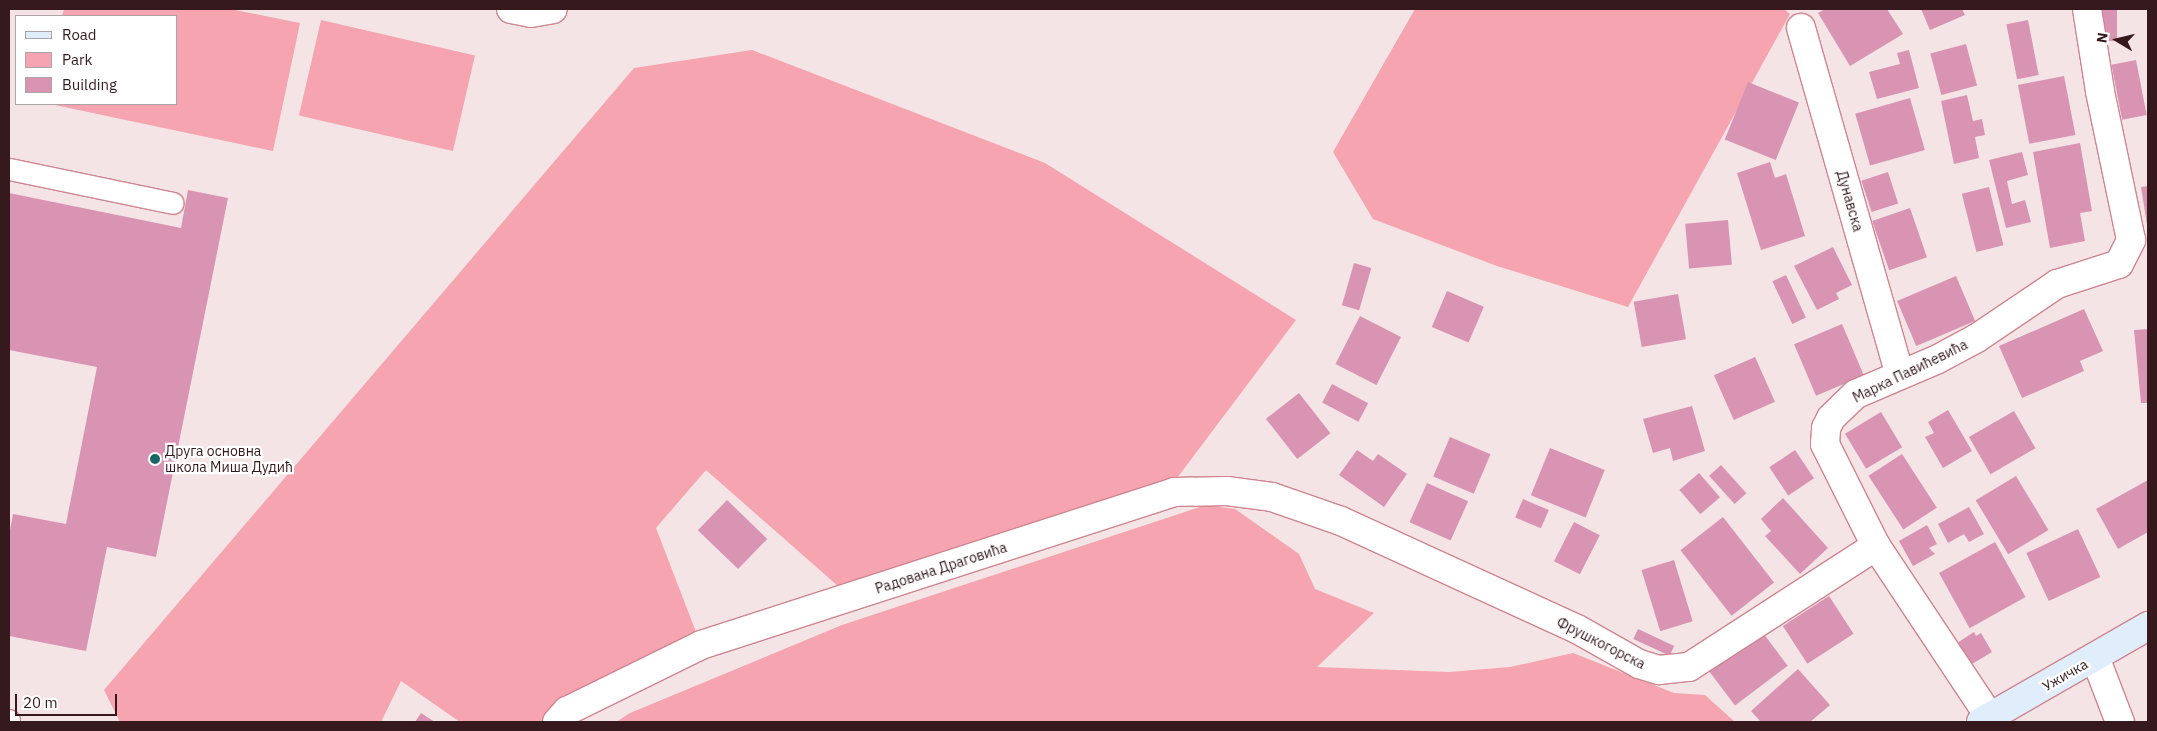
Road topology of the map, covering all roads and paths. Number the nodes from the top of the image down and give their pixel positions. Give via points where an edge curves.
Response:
1 (511, 9) edge
2 (553, 9) edge
3 (2088, 9) edge
4 (1801, 28) dead end
5 (9, 170) edge
6 (173, 203) dead end
7 (1899, 374) junction
8 (1341, 521) joint
9 (1876, 546) junction
10 (2148, 626) edge
11 (2095, 657) junction
12 (1988, 720) edge
13 (557, 722) edge
14 (2120, 722) edge

1 - 2 street via 531,14
3 - 7 street, Марка Павићевића via 2100,91 2131,240 2119,264 2057,284 1977,338 1938,359
4 - 7 street, Дунавска
5 - 6 lane
7 - 9 street, Марка Павићевића via 1856,394 1826,428 1828,451
8 - 9 street, Фрушкогорска via 1576,629 1639,664 1659,670 1688,667
8 - 13 street, Радована Драговића via 1272,497 1227,491 1174,492 701,645 567,711
9 - 12 street, Марка Павићевића
10 - 11 main road, Ужичка
11 - 12 main road, Ужичка
11 - 14 street

